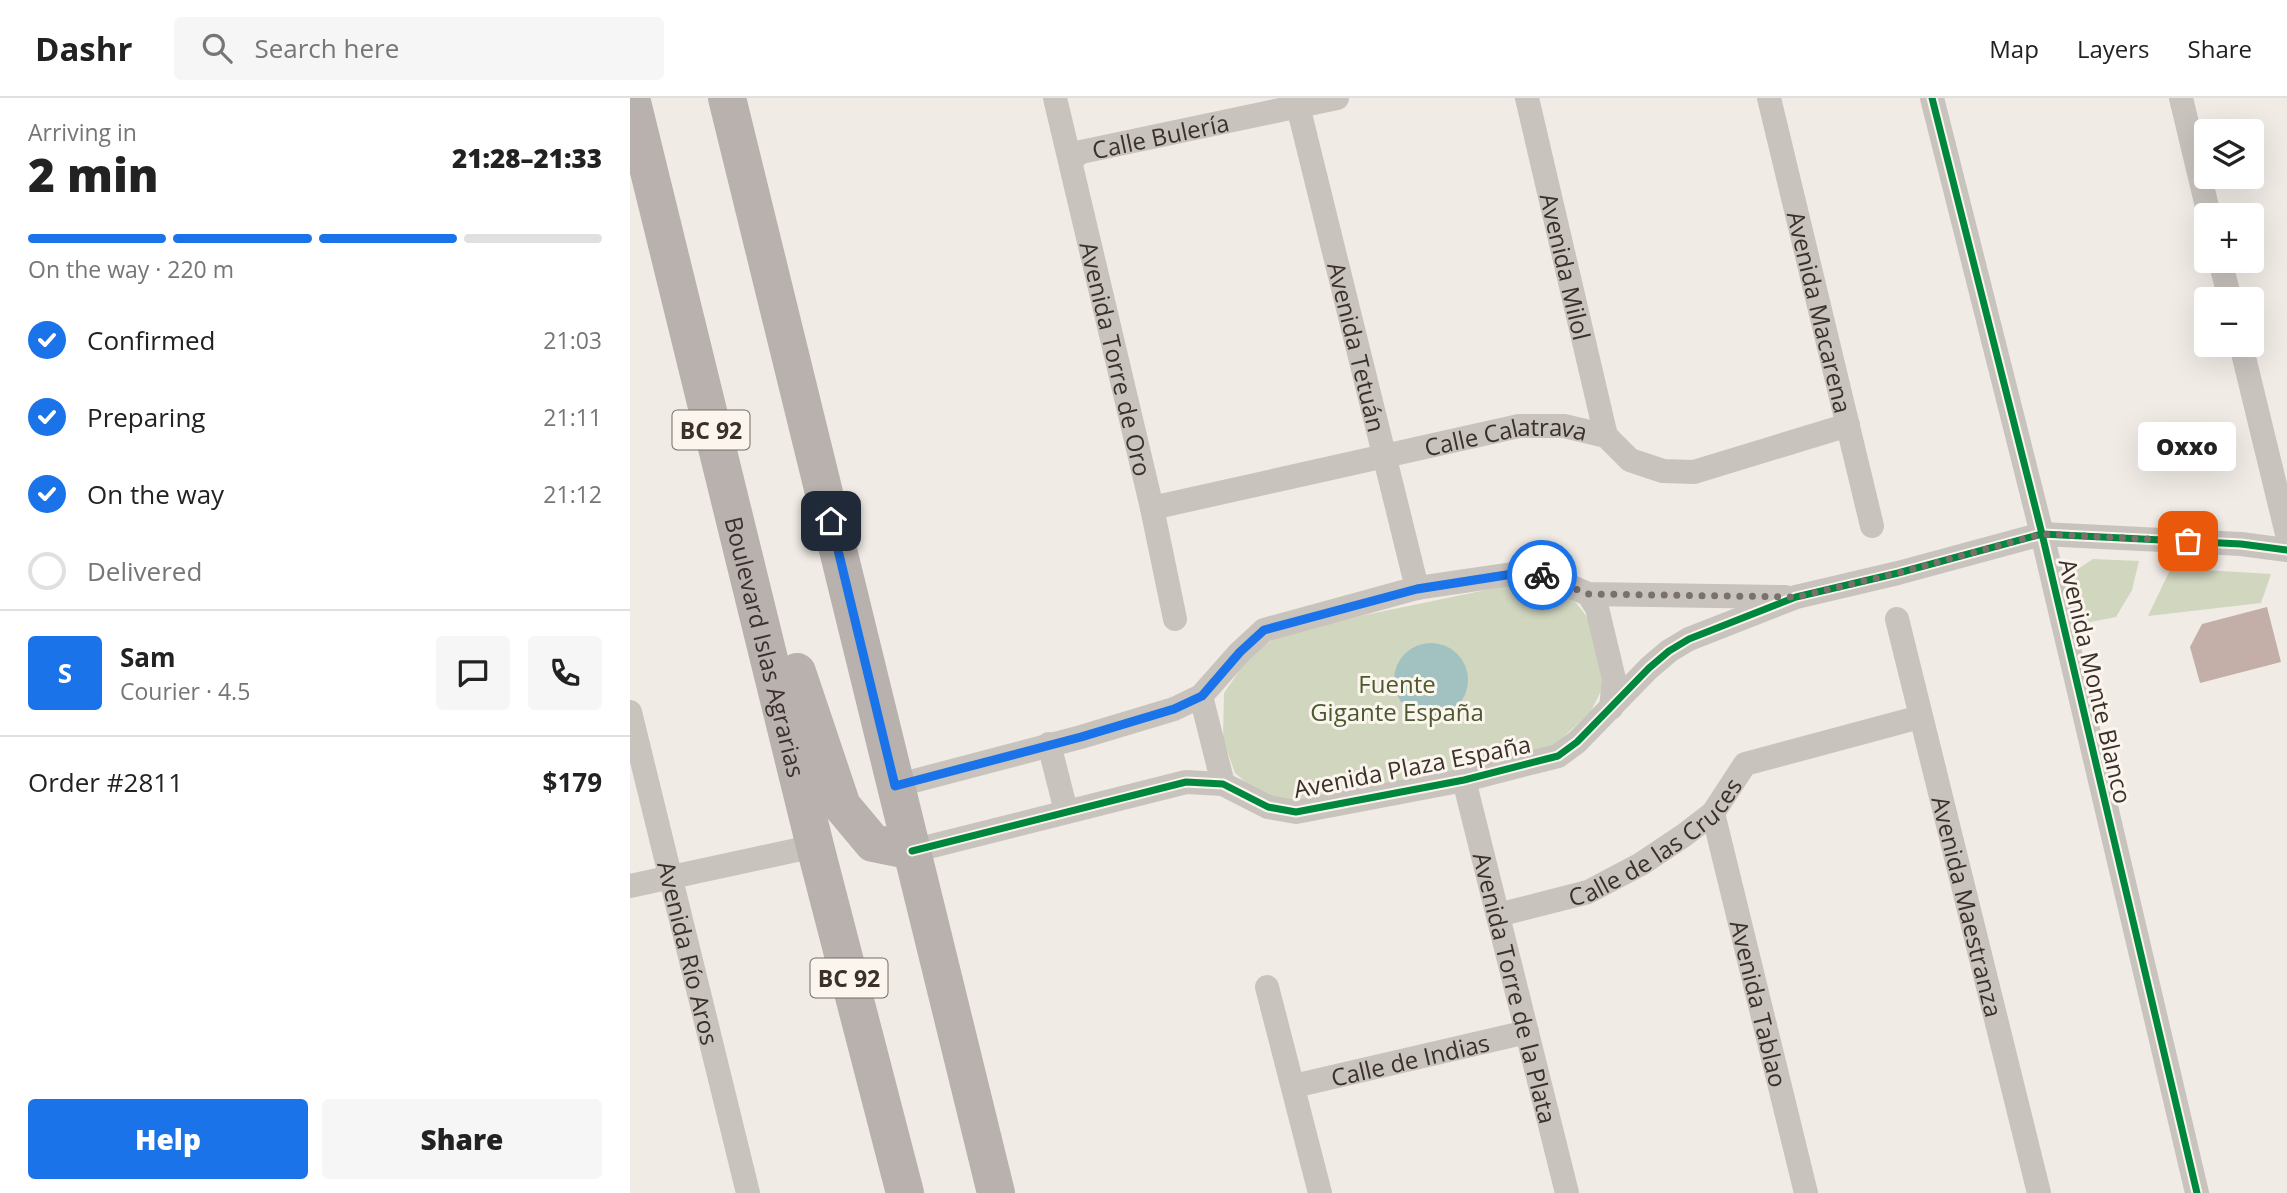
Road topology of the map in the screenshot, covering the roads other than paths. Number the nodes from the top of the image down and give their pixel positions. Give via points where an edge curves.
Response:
1 (631, 98) edge
2 (727, 98) edge
3 (1055, 98) edge
4 (1337, 98) edge
5 (1527, 98) edge
6 (1769, 98) edge
7 (1932, 98) edge
8 (2181, 98) edge
9 (1298, 106) junction
10 (1071, 160) junction
11 (2206, 203) edge
12 (2244, 357) edge
13 (1848, 425) junction
14 (1606, 436) junction
15 (1383, 456) junction
16 (720, 464) junction
17 (1152, 508) junction
18 (1872, 526) dead end
19 (2042, 534) junction
20 (2287, 534) edge
21 (2287, 550) edge
22 (1417, 589) junction
23 (1588, 594) junction
24 (1797, 597) junction
25 (1175, 619) dead end
26 (1897, 619) dead end
27 (1202, 696) junction
28 (1611, 708) junction
29 (630, 712) edge
30 (1920, 717) junction
31 (1048, 744) junction
32 (1464, 780) junction
33 (1223, 784) junction
34 (895, 786) junction
35 (1066, 811) junction
36 (1713, 813) junction
37 (815, 846) junction
38 (912, 851) junction
39 (670, 877) junction
40 (630, 886) edge
41 (1498, 915) junction
42 (1267, 987) dead end
43 (1527, 1032) junction
44 (1294, 1086) junction
45 (748, 1193) edge
46 (905, 1193) edge
47 (996, 1193) edge
48 (1320, 1193) edge
49 (1567, 1193) edge
50 (1806, 1193) edge
51 (2039, 1193) edge
52 (2197, 1193) edge

1 - 16 main road, Boulevard Islas Agrarias / BC 92
2 - 34 main road
3 - 10 street, Avenida Torre de Oro
4 - 9 street, Calle Bulería
5 - 14 street, Avenida Milol
6 - 13 street, Avenida Macarena
7 - 19 street, Avenida Monte Blanco
8 - 11 street
9 - 10 street, Calle Bulería via 1081,152
9 - 15 street, Avenida Tetuán
10 - 17 street, Avenida Torre de Oro
12 - 20 street
13 - 14 street, Calle Calatrava via 1693,471 1664,471 1630,460
13 - 18 street, Avenida Macarena
14 - 15 street, Calle Calatrava via 1564,426 1519,426
15 - 17 street, Calle Calatrava
15 - 22 street, Avenida Tetuán
16 - 37 main road, Boulevard Islas Agrarias / BC 92
16 - 38 main road via 762,568 842,806 873,843
17 - 25 street, Avenida Torre de Oro
19 - 21 street
19 - 24 street
19 - 52 street, Avenida Monte Blanco
22 - 23 street via 1519,573 1547,576
22 - 27 street via 1264,630
23 - 24 street
23 - 28 street via 1597,608 1614,679
24 - 28 street, Avenida Plaza España via 1669,650
26 - 30 street, Avenida Maestranza
27 - 31 street via 1174,709
27 - 33 street
28 - 32 street, Avenida Plaza España via 1558,756
29 - 39 street, Avenida Río Aros
30 - 36 street, Calle de las Cruces via 1745,764
30 - 51 street, Avenida Maestranza
31 - 34 street
31 - 35 street
32 - 33 street, Avenida Plaza España via 1296,812 1268,807
32 - 41 street, Avenida Torre de la Plata
33 - 35 street, Avenida Plaza España via 1185,782
34 - 38 main road
35 - 38 street, Avenida Plaza España
36 - 41 street, Calle de las Cruces via 1642,864 1588,892
36 - 50 street, Avenida Tablao
37 - 39 street
37 - 46 main road, Boulevard Islas Agrarias / BC 92
38 - 47 main road
39 - 40 street
39 - 45 street, Avenida Río Aros
41 - 43 street, Avenida Torre de la Plata
42 - 44 street
43 - 44 street, Calle de Indias
43 - 49 street, Avenida Torre de la Plata
44 - 48 street

